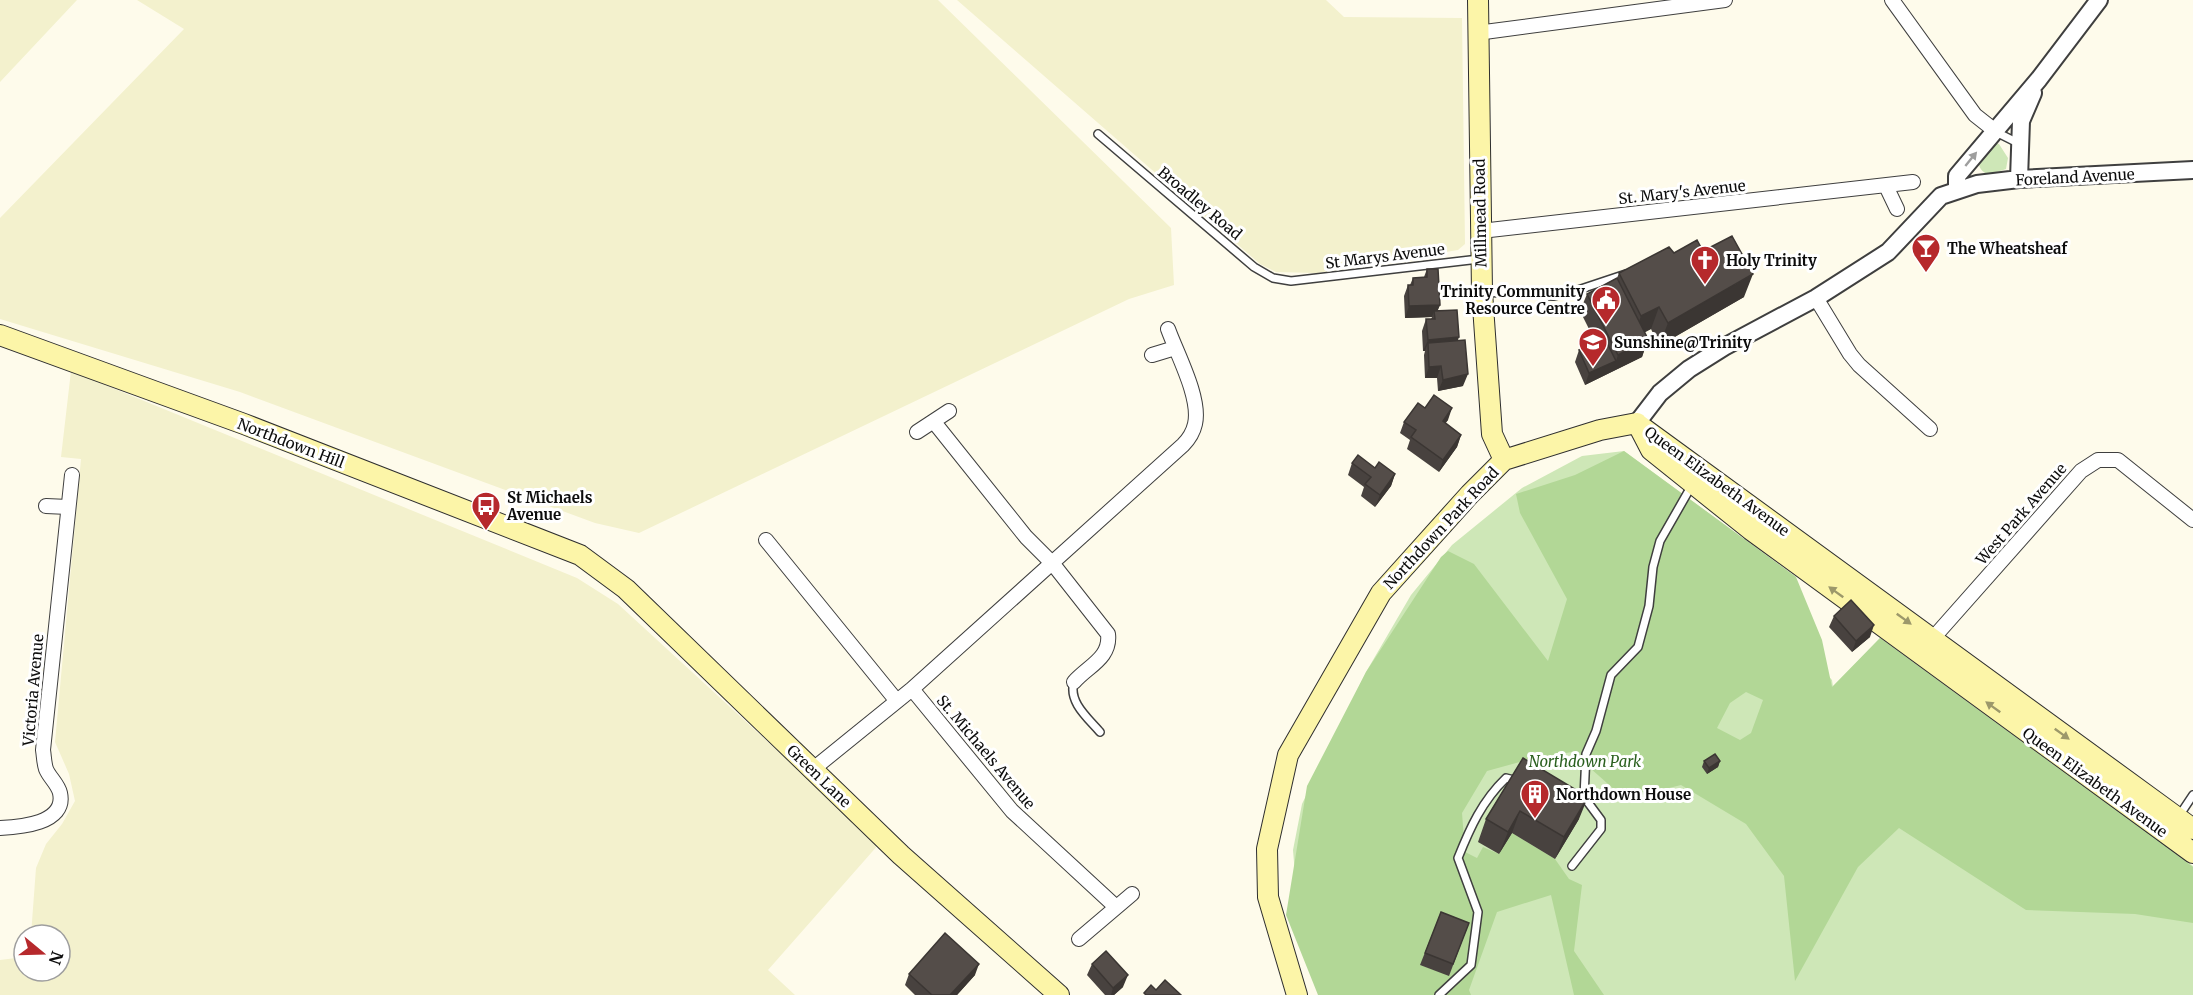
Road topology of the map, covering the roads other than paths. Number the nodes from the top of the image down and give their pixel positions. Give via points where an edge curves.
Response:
1 (1478, 0) edge
2 (1725, 0) edge
3 (1892, 0) edge
4 (2099, 0) edge
5 (1477, 33) junction
6 (2039, 79) junction
7 (1994, 130) junction
8 (1098, 134) dead end
9 (2019, 144) junction
10 (2193, 171) edge
11 (2019, 179) junction
12 (1913, 182) dead end
13 (1886, 186) junction
14 (1957, 190) junction
15 (1897, 209) dead end
16 (1481, 231) junction
17 (1481, 259) junction
18 (1638, 270) edge
19 (1291, 281) joint
20 (1482, 292) junction
21 (1816, 298) junction
22 (1168, 329) dead end
23 (0, 335) edge
24 (1175, 348) junction
25 (1152, 355) dead end
26 (949, 411) dead end
27 (934, 422) junction
28 (1637, 423) junction
29 (1930, 429) dead end
30 (917, 432) dead end
31 (1504, 460) junction
32 (72, 475) dead end
33 (1692, 484) junction
34 (46, 506) dead end
35 (68, 507) junction
36 (2193, 520) edge
37 (1757, 522) junction
38 (766, 540) dead end
39 (580, 555) joint
40 (1053, 564) junction
41 (1926, 647) junction
42 (1074, 682) joint
43 (912, 689) junction
44 (896, 700) junction
45 (1100, 732) dead end
46 (812, 770) junction
47 (1527, 783) edge
48 (2193, 795) edge
49 (1574, 796) edge
50 (1584, 797) junction
51 (2185, 823) edge
52 (0, 828) edge
53 (2193, 853) edge
54 (1572, 866) dead end
55 (1131, 894) dead end
56 (1116, 907) junction
57 (1079, 939) dead end
58 (1059, 995) edge
59 (1297, 995) edge
60 (1439, 995) edge

1 - 5 main road, Millmead Road
2 - 5 street
3 - 7 street via 1975,115
4 - 6 street
5 - 16 main road, Millmead Road
6 - 7 street
6 - 9 street via 2021,121
7 - 9 lane
14 -> 7 street via 1957,176
8 - 19 lane, Broadley Road via 1254,267 1273,278
9 - 11 street
10 - 11 street, Foreland Avenue
11 - 14 street, Foreland Avenue via 1977,183
12 - 13 street, St. Mary's Avenue
13 - 15 street
13 - 16 street, St. Mary's Avenue
14 - 21 street via 1941,196 1888,252
16 - 17 main road, Millmead Road
17 - 19 lane, St Marys Avenue
17 - 20 main road, Millmead Road
18 - 20 lane via 1553,296
20 - 31 main road, Millmead Road via 1492,434
21 - 28 street via 1689,369 1660,393
21 - 29 street via 1859,365
22 - 24 street
23 - 39 main road, Northdown Hill via 244,424
24 - 25 street
24 - 40 street via 1193,394 1196,422 1191,435
26 - 27 street
27 - 30 street
27 - 40 street via 1026,537
28 - 31 main road, Northdown Park Road via 1600,430
28 - 33 main road, Queen Elizabeth Avenue via 1651,450
28 - 37 main road, Queen Elizabeth Avenue
31 - 59 main road, Northdown Park Road via 1380,593 1288,755 1267,849 1268,897
32 - 35 street, Victoria Avenue
33 - 37 main road, Queen Elizabeth Avenue
33 - 50 lane via 1660,541 1638,647 1611,675 1586,754
34 - 35 street
35 - 52 street, Victoria Avenue via 43,750 60,802 53,814 31,826
36 - 41 street, West Park Avenue via 2118,460 2098,460 2081,471
37 - 41 main road, Queen Elizabeth Avenue
38 - 44 street
39 - 46 main road, Green Lane via 626,589
40 - 42 street via 1107,634 1109,644 1104,654
40 - 43 street
41 -> 51 main road, Queen Elizabeth Avenue
53 -> 41 main road, Queen Elizabeth Avenue
42 - 45 lane via 1072,696
43 - 44 street
43 - 56 street, St. Michaels Avenue via 1012,811
44 - 46 street
46 - 58 main road, Green Lane
47 - 60 lane via 1506,778 1475,816 1458,858 1478,912 1471,965
48 - 51 lane
49 - 50 lane
50 - 54 lane via 1601,820 1601,829
55 - 56 street
56 - 57 street

